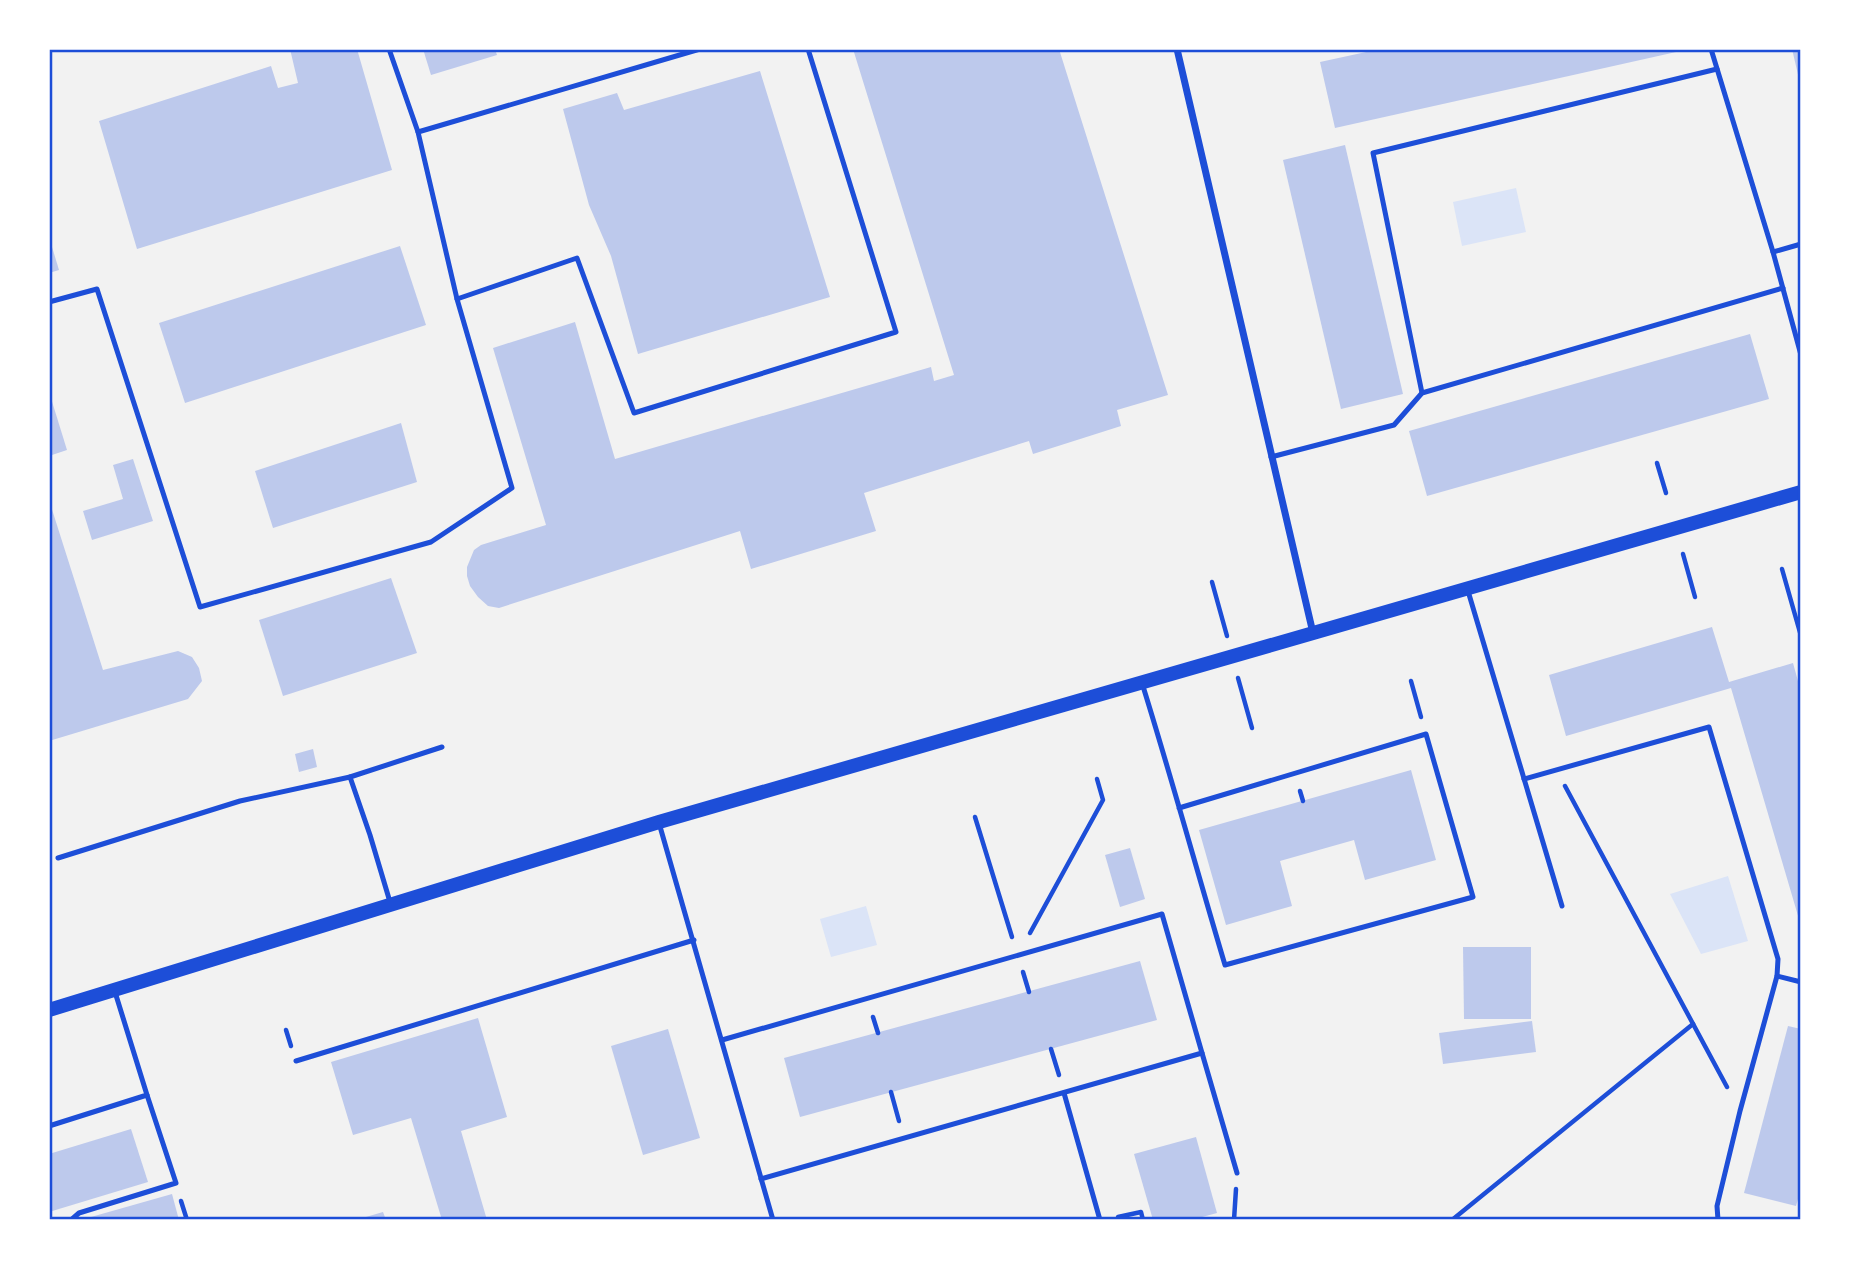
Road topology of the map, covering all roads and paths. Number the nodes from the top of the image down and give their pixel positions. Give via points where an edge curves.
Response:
1 (389, 49) edge
2 (699, 49) edge
3 (808, 49) edge
4 (1177, 49) edge
5 (1712, 49) edge
6 (1717, 69) junction
7 (418, 132) junction
8 (1801, 244) edge
9 (1773, 252) junction
10 (1783, 288) junction
11 (457, 299) junction
12 (49, 302) edge
13 (1801, 355) edge
14 (1423, 393) junction
15 (1271, 457) junction
16 (1657, 463) dead end
17 (1801, 492) edge
18 (1666, 493) dead end
19 (1683, 554) dead end
20 (1782, 569) dead end
21 (1468, 589) junction
22 (1695, 597) dead end
23 (1313, 634) junction
24 (1801, 636) edge
25 (1411, 681) dead end
26 (1142, 682) junction
27 (1426, 734) junction
28 (442, 747) dead end
29 (1556, 770) junction
30 (350, 777) junction
31 (1097, 779) dead end
32 (1524, 779) junction
33 (1179, 808) junction
34 (975, 817) dead end
35 (659, 822) junction
36 (58, 858) dead end
37 (391, 905) junction
38 (1562, 906) dead end
39 (694, 940) junction
40 (1018, 955) junction
41 (1777, 976) junction
42 (1801, 982) edge
43 (114, 990) junction
44 (1029, 992) dead end
45 (49, 1010) edge
46 (1693, 1024) junction
47 (722, 1040) junction
48 (1051, 1049) dead end
49 (1202, 1053) junction
50 (296, 1062) dead end
51 (891, 1092) dead end
52 (1064, 1093) junction
53 (147, 1095) junction
54 (1740, 1111) junction
55 (49, 1126) edge
56 (904, 1139) junction
57 (1237, 1173) joint
58 (761, 1179) junction
59 (71, 1220) edge
60 (773, 1220) edge
61 (1100, 1220) edge
62 (1107, 1220) edge
63 (1143, 1220) edge
64 (1234, 1220) edge
65 (1452, 1220) edge
66 (1718, 1220) edge

1 - 7 lane
2 - 7 lane
3 - 11 lane via 895,332 634,413 577,258
4 - 15 street
5 - 6 lane
6 - 9 lane
6 - 14 lane via 1373,153
7 - 11 lane
8 - 9 lane
9 - 10 lane
10 - 13 lane
10 - 14 lane
11 - 12 lane via 512,488 430,542 200,607 96,289
14 - 15 lane via 1394,425
15 - 23 street
16 - 18 path
17 - 21 main road
19 - 22 path
20 - 24 path
21 - 23 main road
21 - 32 lane
23 - 26 main road
25 - 27 path
26 - 33 lane
26 - 35 main road
27 - 33 lane
27 - 33 lane via 1473,897 1225,965
28 - 30 lane
29 - 32 lane
29 - 41 lane via 1709,727 1778,959
29 - 46 path
30 - 36 lane via 240,801
30 - 37 lane
31 - 40 path via 1103,800
32 - 38 lane
34 - 40 path
35 - 37 main road
35 - 39 lane
37 - 43 main road
39 - 47 lane
39 - 50 lane
40 - 44 path
40 - 47 lane
40 - 49 lane via 1162,914
41 - 42 lane
41 - 54 lane
43 - 45 main road
43 - 53 lane
46 - 54 path
46 - 65 path
47 - 58 lane
48 - 52 path
49 - 52 lane
49 - 57 lane
51 - 56 path
52 - 56 lane
52 - 61 lane
53 - 55 lane
53 - 59 lane via 176,1183 79,1213
54 - 66 lane via 1717,1206
56 - 58 lane
57 - 64 path
58 - 60 lane
62 - 63 path via 1141,1212

